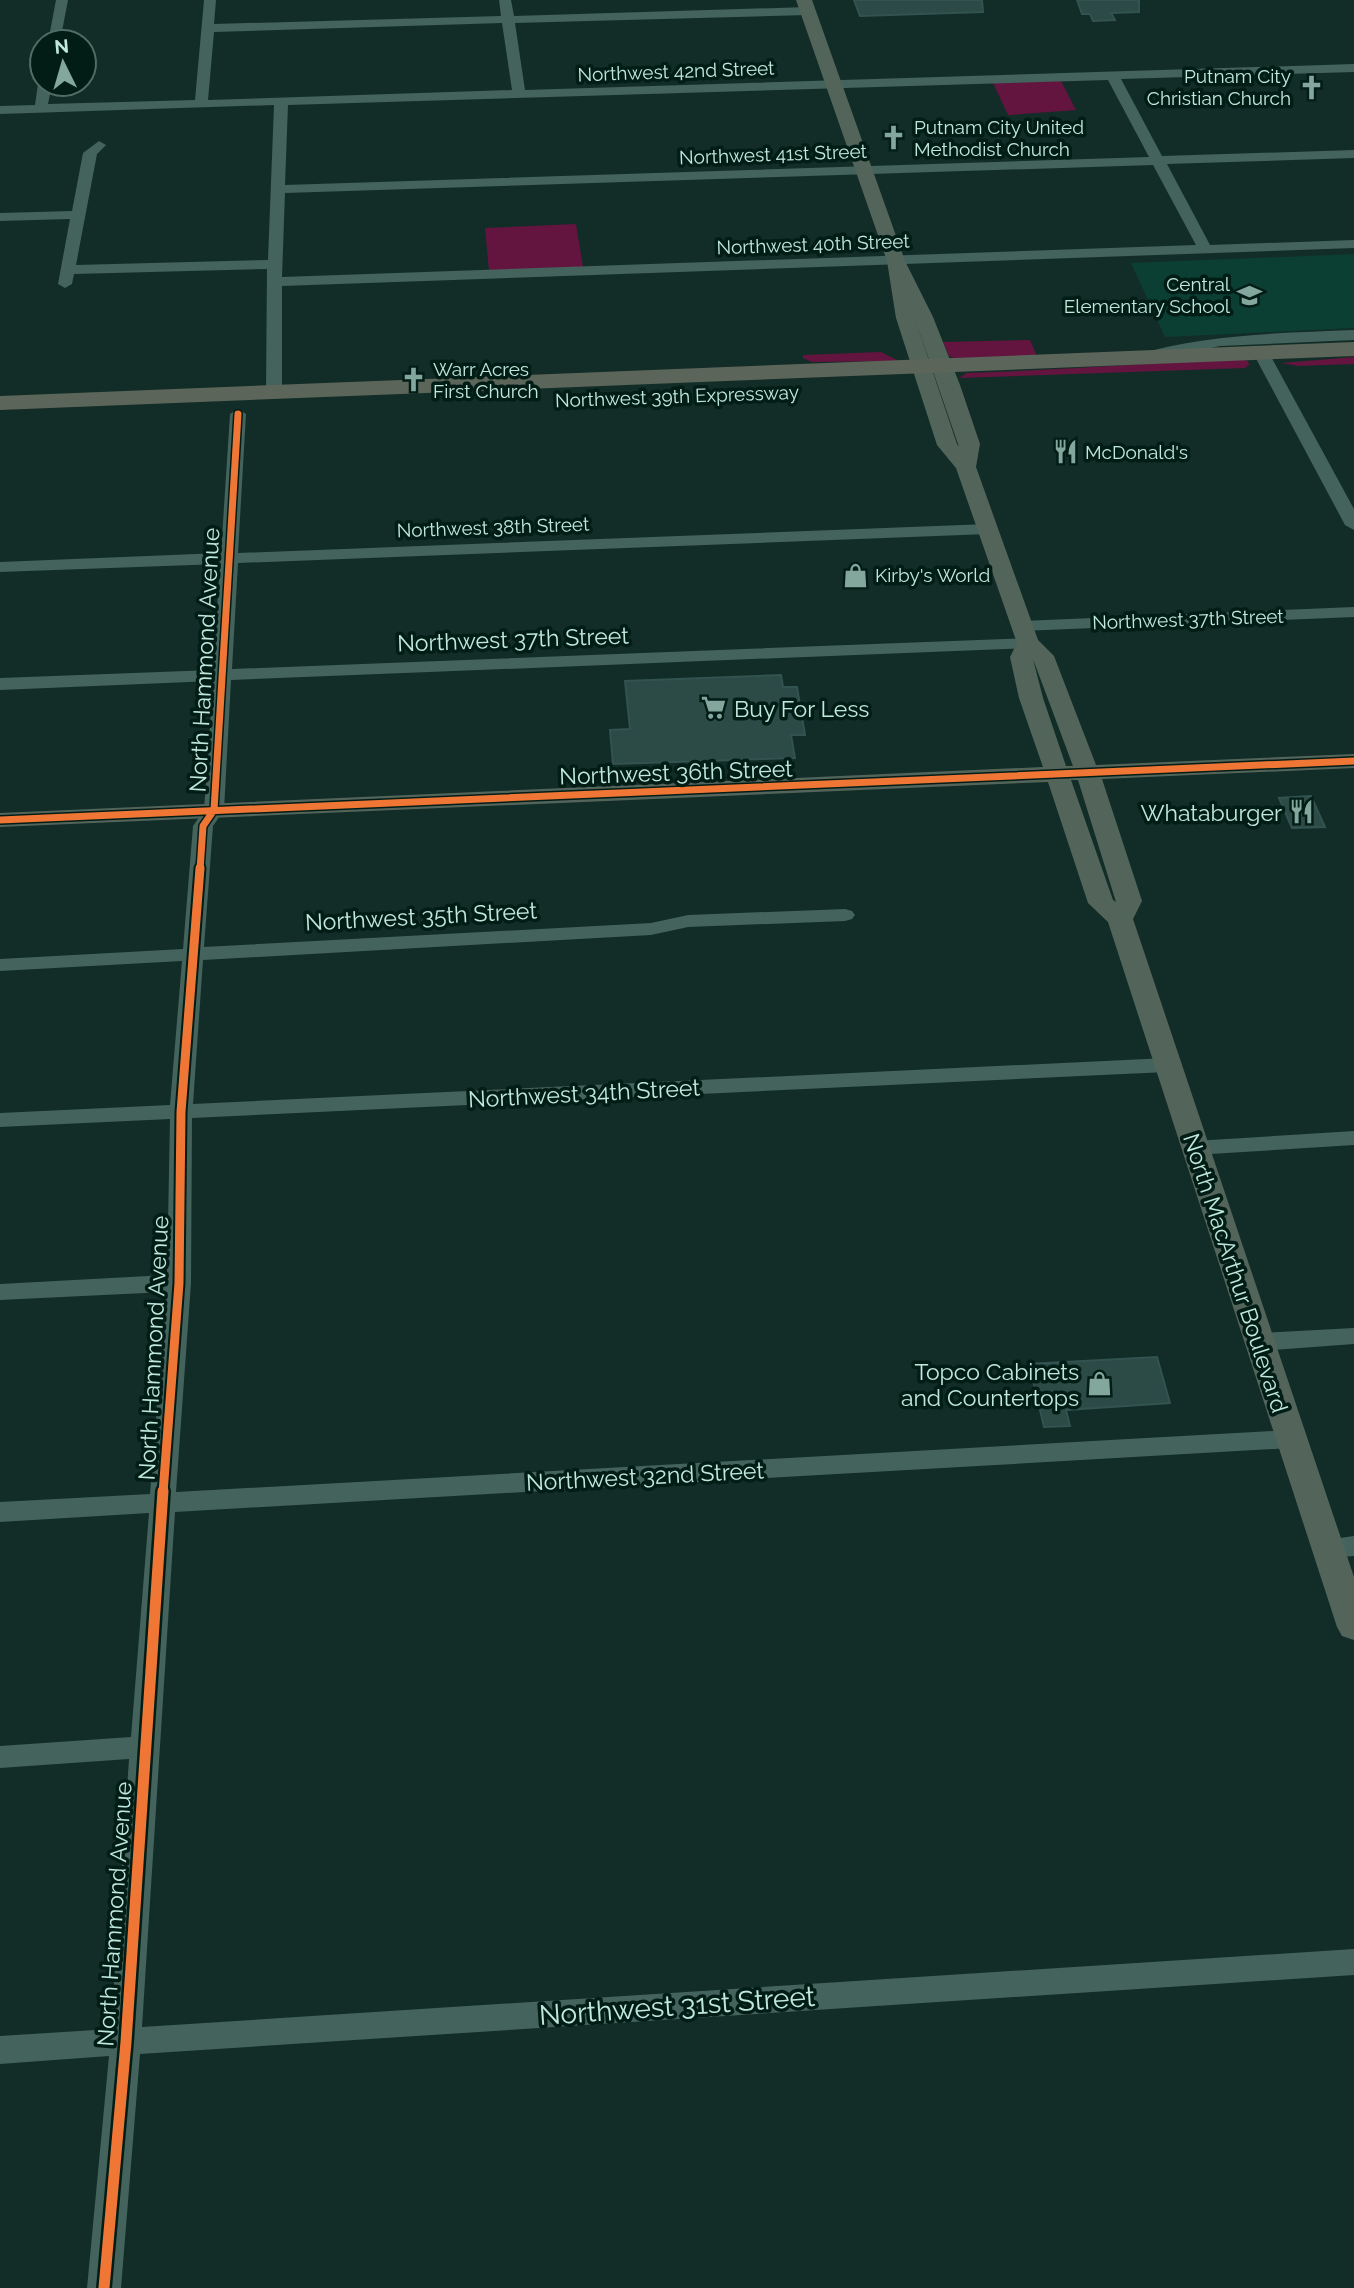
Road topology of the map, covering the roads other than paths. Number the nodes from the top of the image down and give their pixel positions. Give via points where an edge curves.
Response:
1 (62, 0) edge
2 (210, 0) edge
3 (505, 0) edge
4 (806, 6) edge
5 (508, 20) junction
6 (57, 28) edge
7 (208, 29) junction
8 (1354, 68) edge
9 (1113, 76) junction
10 (834, 85) junction
11 (519, 95) junction
12 (43, 98) edge
13 (281, 102) junction
14 (201, 104) junction
15 (41, 109) junction
16 (0, 110) edge
17 (99, 145) dead end
18 (1354, 154) edge
19 (1158, 161) junction
20 (863, 171) junction
21 (277, 189) junction
22 (78, 215) junction
23 (0, 217) edge
24 (1354, 244) edge
25 (1205, 250) junction
26 (896, 261) junction
27 (274, 264) junction
28 (274, 282) junction
29 (1354, 335) edge
30 (1354, 349) edge
31 (1141, 358) junction
32 (1265, 362) junction
33 (1354, 369) edge
34 (935, 376) junction
35 (274, 402) junction
36 (0, 403) edge
37 (238, 404) junction
38 (45, 412) junction
39 (0, 423) edge
40 (1354, 525) edge
41 (988, 529) junction
42 (229, 558) junction
43 (0, 567) edge
44 (1354, 612) edge
45 (1025, 635) junction
46 (222, 675) junction
47 (0, 684) edge
48 (1354, 761) edge
49 (1088, 774) junction
50 (1057, 775) junction
51 (214, 810) junction
52 (0, 820) edge
53 (845, 915) dead end
54 (1120, 919) junction
55 (194, 954) junction
56 (0, 965) edge
57 (1167, 1065) junction
58 (180, 1112) junction
59 (0, 1120) edge
60 (1354, 1138) edge
61 (1194, 1148) junction
62 (179, 1283) junction
63 (0, 1292) edge
64 (1354, 1336) edge
65 (1259, 1342) junction
66 (1291, 1439) junction
67 (163, 1503) junction
68 (0, 1512) edge
69 (1341, 1547) edge
70 (1354, 1626) edge
71 (144, 1747) junction
72 (0, 1757) edge
73 (1354, 1962) edge
74 (126, 2042) junction
75 (0, 2050) edge
76 (104, 2288) edge

1 - 6 street
2 - 7 street
3 - 5 street
4 - 5 street
4 - 10 main road, North MacArthur Boulevard
5 - 7 street
5 - 11 street
7 - 14 street
8 - 9 street, Northwest 42nd Street
9 - 10 street, Northwest 42nd Street
9 - 19 street
10 - 11 street, Northwest 42nd Street
10 - 20 main road, North MacArthur Boulevard
11 - 13 street, Northwest 42nd Street
12 - 15 street
13 - 14 street, Northwest 42nd Street
13 - 21 street
14 - 15 street, Northwest 42nd Street
15 - 16 street, Northwest 42nd Street
17 - 22 street via 90,153
18 - 19 street, Northwest 41st Street
19 - 20 street, Northwest 41st Street
19 - 25 street
20 - 21 street, Northwest 41st Street
20 - 26 main road, North MacArthur Boulevard
21 - 27 street
22 - 23 street
22 - 27 street via 67,277
24 - 25 street, Northwest 40th Street
25 - 26 street, Northwest 40th Street
26 - 28 street, Northwest 40th Street
26 - 34 main road, North MacArthur Boulevard via 905,318
27 - 28 street
28 - 35 street
29 - 31 street, Northwest 39th Expressway via 1216,341
30 - 32 highway, Northwest 39th Expressway
31 - 32 highway, Northwest 39th Expressway
31 - 34 highway, Northwest 39th Expressway
32 - 33 highway, Northwest 39th Expressway
32 - 34 highway, Northwest 39th Expressway
32 - 40 street
34 - 35 highway, Northwest 39th Expressway
34 - 41 main road, North MacArthur Boulevard via 947,445 967,467
35 - 37 highway, Northwest 39th Expressway
36 - 38 highway, Northwest 39th Expressway
37 - 38 highway, Northwest 39th Expressway
37 - 42 street, North Hammond Avenue
38 - 39 highway, Northwest 39th Expressway
41 - 42 street, Northwest 38th Street
41 - 45 main road, North MacArthur Boulevard
42 - 43 street, Northwest 38th Street
42 - 46 street, North Hammond Avenue
44 - 45 street, Northwest 37th Street
45 - 46 street, Northwest 37th Street
45 - 49 main road, North MacArthur Boulevard via 1043,656
45 - 50 main road, North MacArthur Boulevard via 1021,657
46 - 47 street, Northwest 37th Street
46 - 51 street, North Hammond Avenue
48 - 49 main road, Northwest 36th Street
49 - 50 main road, Northwest 36th Street
49 - 54 main road, North MacArthur Boulevard via 1129,901
50 - 51 main road, Northwest 36th Street
50 - 54 main road, North MacArthur Boulevard via 1101,904
51 - 52 main road, Northwest 36th Street
51 - 55 street, North Hammond Avenue via 202,826
53 - 55 street, Northwest 35th Street
54 - 57 main road, North MacArthur Boulevard
55 - 56 street, Northwest 35th Street
55 - 58 street, North Hammond Avenue
57 - 58 street, Northwest 34th Street
57 - 61 main road, North MacArthur Boulevard
58 - 59 street, Northwest 34th Street
58 - 62 street, North Hammond Avenue
60 - 61 street
61 - 65 main road, North MacArthur Boulevard
62 - 63 street
62 - 67 street, North Hammond Avenue
64 - 65 street
65 - 66 main road, North MacArthur Boulevard
66 - 67 street, Northwest 32nd Street
66 - 69 main road, North MacArthur Boulevard
67 - 68 street, Northwest 32nd Street
67 - 71 street, North Hammond Avenue
69 - 70 main road, North MacArthur Boulevard
71 - 72 street
71 - 74 street, North Hammond Avenue
73 - 74 street, Northwest 31st Street
74 - 75 street, Northwest 31st Street
74 - 76 street, North Hammond Avenue

